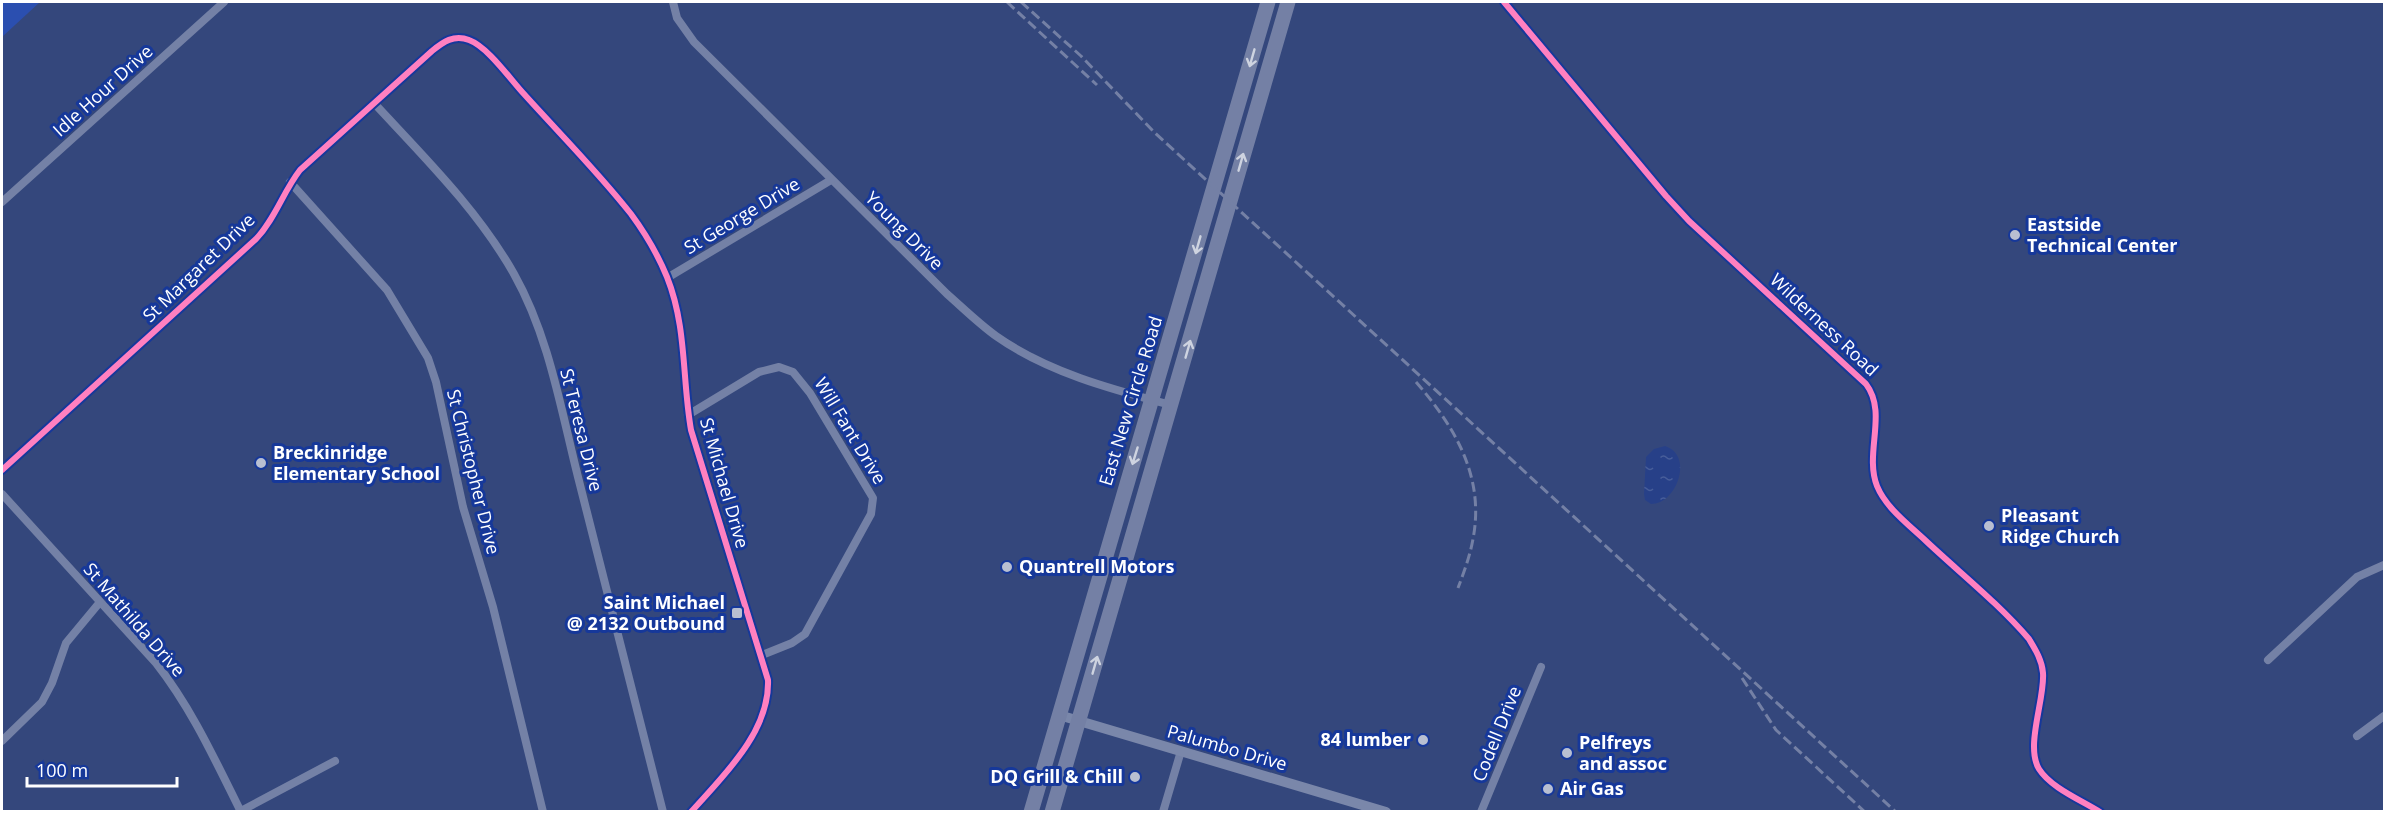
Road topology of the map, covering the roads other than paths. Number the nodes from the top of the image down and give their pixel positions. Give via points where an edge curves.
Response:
1 (224, 2) edge
2 (674, 2) edge
3 (1268, 2) edge
4 (1288, 2) edge
5 (1504, 2) edge
6 (461, 38) joint
7 (374, 103) junction
8 (831, 180) junction
9 (290, 182) junction
10 (2, 202) edge
11 (667, 278) junction
12 (1152, 400) junction
13 (1171, 405) junction
14 (688, 415) junction
15 (2, 470) edge
16 (2, 494) edge
17 (2385, 565) edge
18 (100, 602) junction
19 (762, 655) junction
20 (2268, 660) dead end
21 (1541, 667) dead end
22 (1059, 715) junction
23 (2385, 716) edge
24 (1079, 721) junction
25 (2357, 736) dead end
26 (2, 741) edge
27 (1181, 751) junction
28 (335, 761) dead end
29 (240, 811) edge
30 (543, 812) edge
31 (663, 812) edge
32 (691, 812) edge
33 (1031, 812) edge
34 (1052, 812) edge
35 (1163, 812) edge
36 (1386, 812) edge
37 (1481, 812) edge
38 (2100, 812) edge

1 - 10 street, Idle Hour Drive
2 - 8 street, Young Drive via 677,18 694,42
3 -> 12 highway, East New Circle Road
13 -> 4 highway
5 - 38 street, Wilderness Road via 1666,196 1872,392 1876,427 1873,467 1884,499 2028,639 2043,670 2035,741 2038,766 2056,785
6 - 7 street, St Margaret Drive via 446,41 432,51
6 - 11 street, St Michael Drive via 485,52 623,205
7 - 9 street, St Margaret Drive
7 - 31 street, St Teresa Drive via 487,231 532,311 558,398
8 - 11 street, St George Drive
8 - 12 street, Young Drive via 946,294 996,336 1049,366
9 - 15 street, St Margaret Drive via 256,239
9 - 30 street, St Christopher Drive via 381,283 428,358
11 - 14 street, St Michael Drive via 681,329
12 - 13 street, Young Drive
12 -> 22 highway, East New Circle Road
24 -> 13 highway
14 - 19 street, St Michael Drive
14 - 19 street, Will Fant Drive via 759,372 779,367 793,372 810,393 873,498 871,514 804,634 792,644
16 - 18 street, St Mathilda Drive
17 - 20 street via 2357,577
18 - 26 street via 66,643 42,702
18 - 29 street, St Mathilda Drive via 173,685 199,726
19 - 32 street, St Michael Drive via 769,691 763,714 732,765
21 - 37 street, Codell Drive
22 - 24 street, Palumbo Drive
22 - 33 highway, East New Circle Road
23 - 25 street
24 - 27 street, Palumbo Drive
24 - 34 highway
27 - 35 street
27 - 36 street, Palumbo Drive
28 - 29 street

